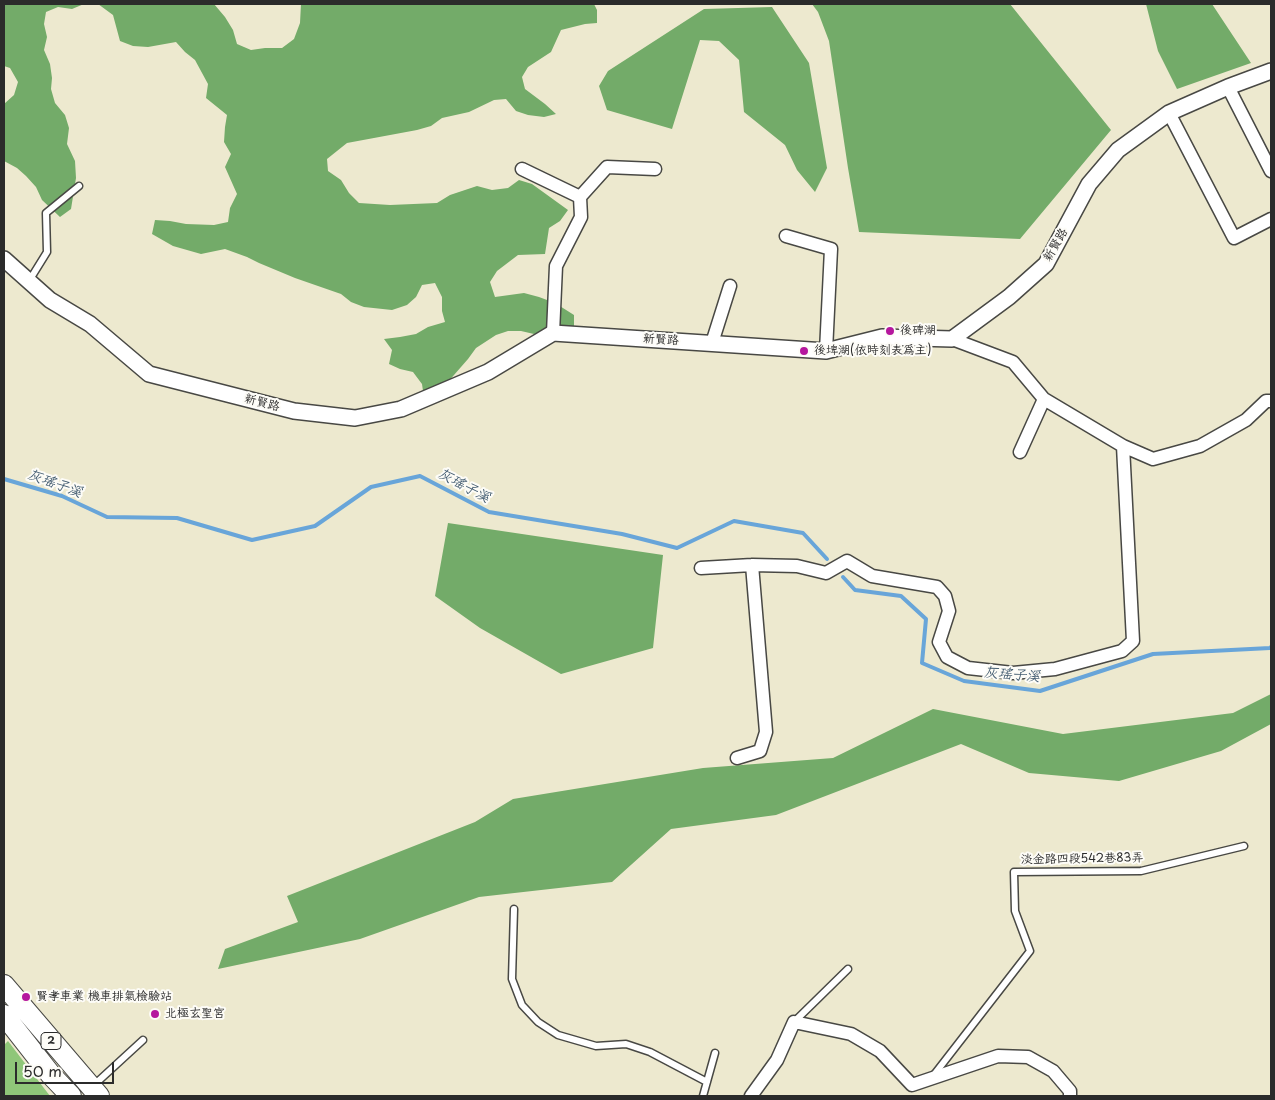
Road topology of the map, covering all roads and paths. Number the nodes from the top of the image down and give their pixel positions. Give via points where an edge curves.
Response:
1 (1271, 71) edge
2 (1228, 87) junction
3 (1169, 113) junction
4 (522, 169) dead end
5 (655, 169) dead end
6 (1271, 170) edge
7 (79, 186) dead end
8 (580, 197) junction
9 (1271, 219) edge
10 (786, 236) dead end
11 (4, 258) edge
12 (29, 281) junction
13 (730, 286) dead end
14 (553, 333) junction
15 (952, 339) junction
16 (712, 343) junction
17 (826, 351) junction
18 (1044, 399) junction
19 (1271, 401) edge
20 (1123, 446) junction
21 (1020, 452) dead end
22 (752, 565) junction
23 (701, 568) dead end
24 (737, 758) dead end
25 (1244, 846) dead end
26 (514, 909) dead end
27 (848, 969) dead end
28 (4, 985) edge
29 (4, 1015) edge
30 (794, 1022) junction
31 (143, 1040) dead end
32 (715, 1052) dead end
33 (929, 1080) junction
34 (707, 1082) junction
35 (95, 1092) edge
36 (70, 1096) edge
37 (703, 1096) edge
38 (752, 1096) edge
39 (1070, 1096) edge

1 - 2 street, 新賢路
2 - 3 street, 新賢路
2 - 6 street
3 - 9 street via 1234,238
3 - 15 street, 新賢路 via 1118,150 1089,184 1046,264 1009,297
4 - 8 street
5 - 8 street via 608,167
7 - 12 lane via 46,213 47,252
8 - 14 street via 581,217 556,266
10 - 17 street via 831,249
11 - 12 street, 新賢路
12 - 14 street, 新賢路 via 50,300 90,324 149,374 294,411 355,418 401,410 488,372
13 - 16 street
14 - 16 street, 新賢路
15 - 17 street, 新賢路 via 882,337
15 - 18 street via 1013,362
16 - 17 street, 新賢路
18 - 20 street
18 - 21 street
19 - 20 street via 1266,401 1246,420 1200,446 1153,459
20 - 22 street via 1133,641 1122,651 1055,669 1013,673 968,668 947,657 939,642 949,611 945,596 937,587 872,576 847,561 826,573 797,566
22 - 23 street
22 - 24 street via 766,732 760,751
25 - 33 lane, 淡金路四段542巷83弄 via 1141,871 1014,872 1016,911 1030,951
26 - 34 lane via 512,979 522,1004 538,1022 558,1035 596,1046 626,1044 650,1052
27 - 30 lane
28 - 35 main road, 2
29 - 36 main road, 2
30 - 33 street via 851,1034 880,1051 912,1085
30 - 38 street via 777,1060
31 - 35 lane
32 - 34 lane
33 - 39 street via 998,1056 1028,1057 1053,1071 1070,1091
34 - 37 lane

